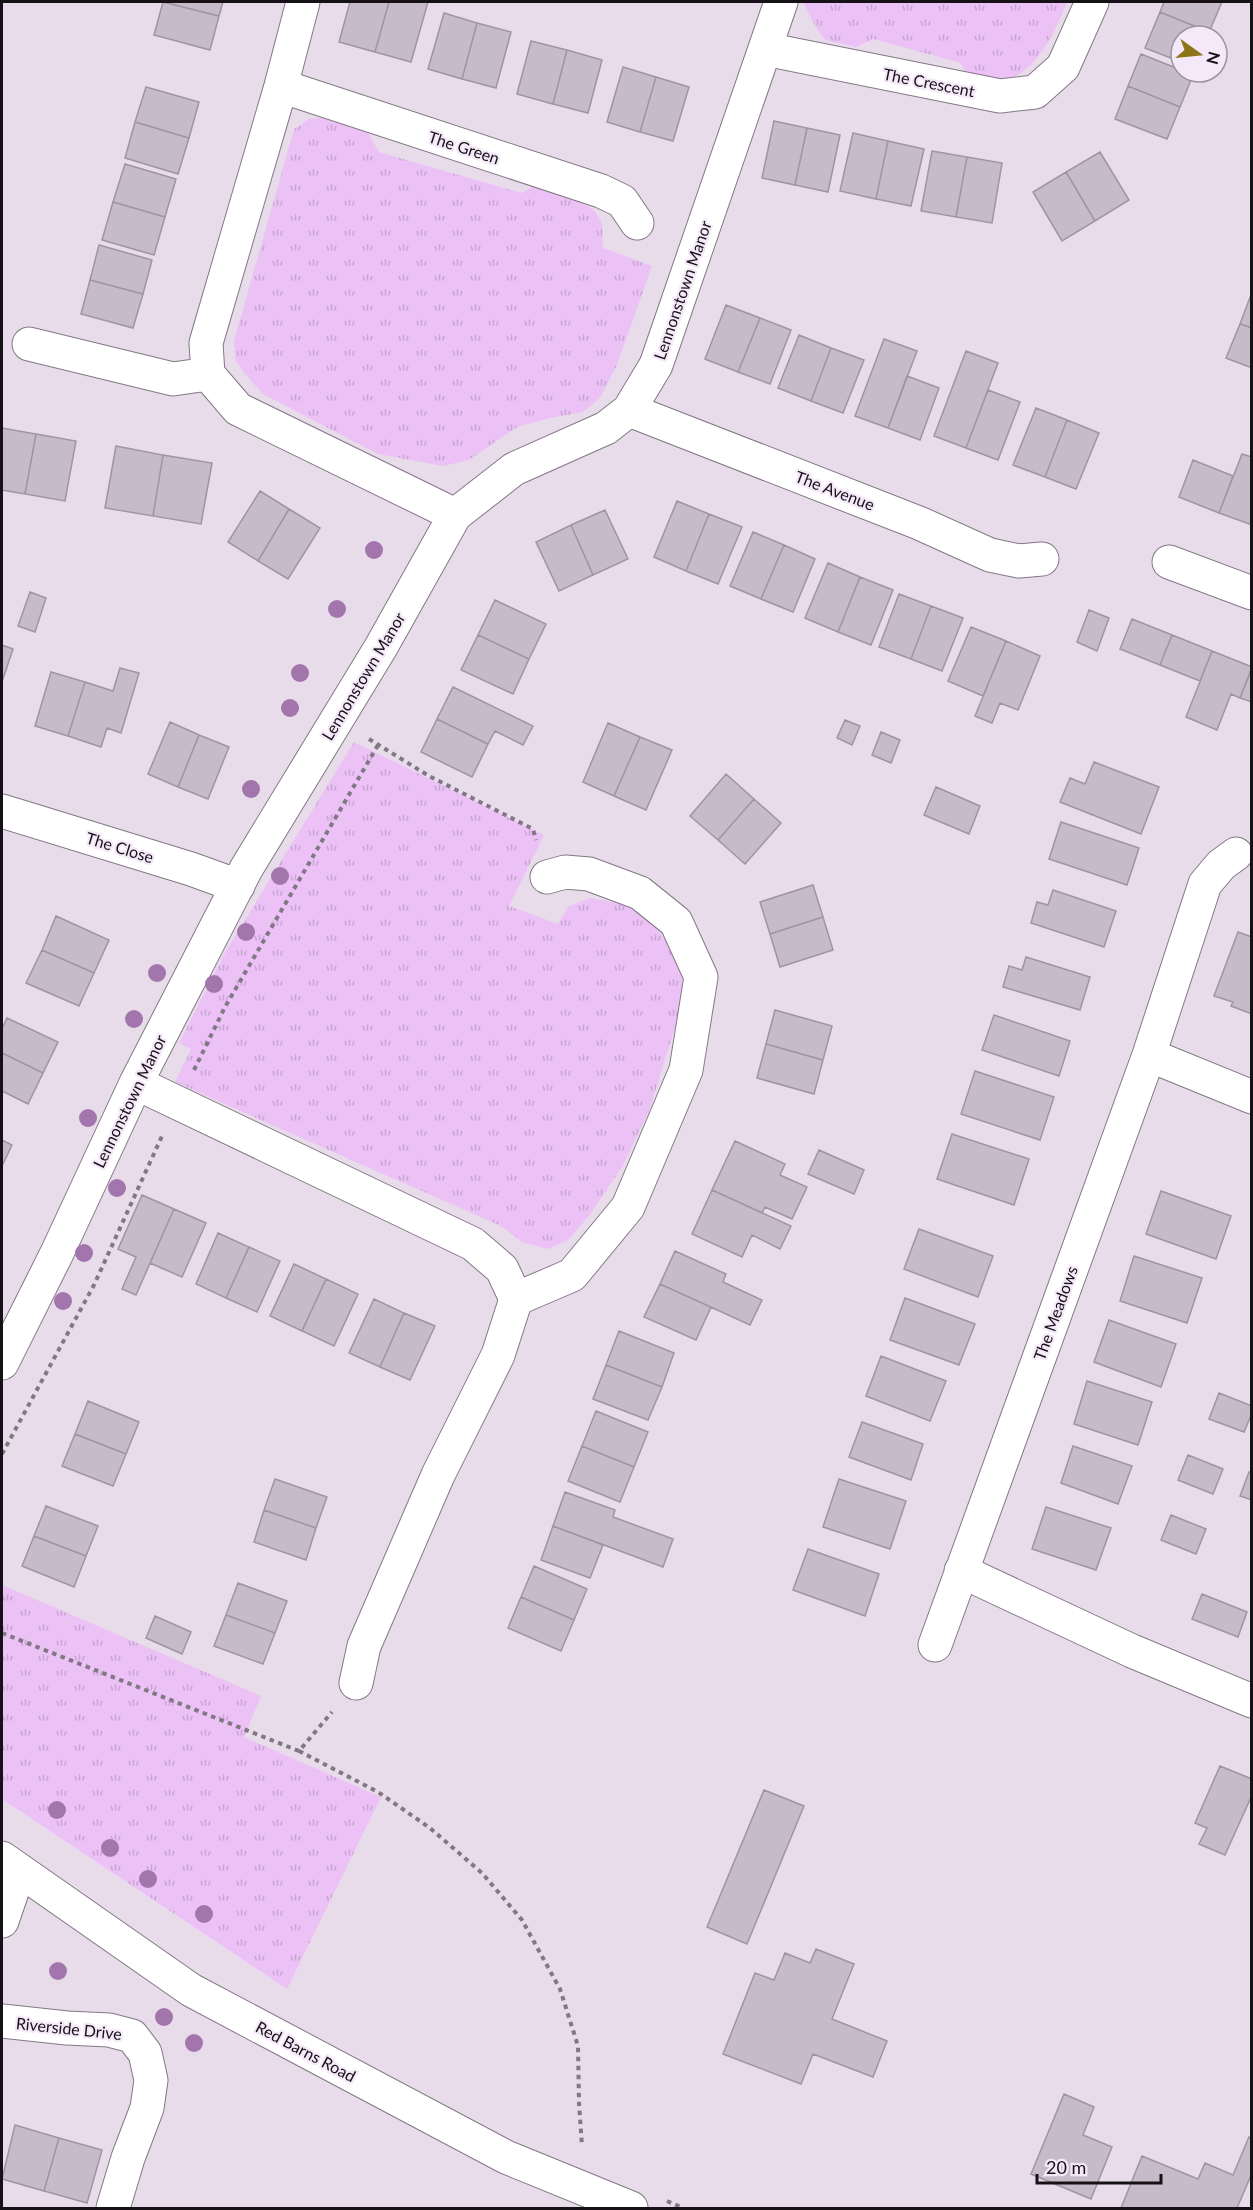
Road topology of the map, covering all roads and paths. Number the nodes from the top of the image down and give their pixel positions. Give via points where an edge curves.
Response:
1 (303, 2) edge
2 (781, 2) edge
3 (1092, 2) edge
4 (765, 49) junction
5 (281, 86) junction
6 (638, 223) dead end
7 (29, 344) dead end
8 (208, 374) junction
9 (629, 410) junction
10 (455, 515) junction
11 (1042, 559) dead end
12 (1169, 562) dead end
13 (1251, 593) edge
14 (337, 720) junction
15 (2, 811) edge
16 (1236, 854) dead end
17 (547, 877) joint
18 (238, 886) junction
19 (1149, 1055) junction
20 (136, 1083) junction
21 (1251, 1097) edge
22 (516, 1299) junction
23 (2, 1363) edge
24 (962, 1571) junction
25 (2, 1634) edge
26 (934, 1645) dead end
27 (356, 1683) joint
28 (1251, 1701) edge
29 (299, 1751) junction
30 (10, 1865) edge
31 (2, 1921) edge
32 (2, 2021) edge
33 (591, 2192) junction
34 (113, 2208) edge
35 (631, 2208) edge

1 - 5 street
2 - 4 street
3 - 4 street, The Crescent via 1063,67 1035,92 1000,96
4 - 9 street, Lennonstown Manor via 656,365
5 - 6 street, The Green via 601,191 622,201
5 - 8 street via 206,343
7 - 8 street via 173,379
8 - 10 street via 238,409
9 - 10 street, Lennonstown Manor via 606,428 514,469
9 - 11 street, The Avenue via 919,523 990,555 1019,561
10 - 14 street, Lennonstown Manor
12 - 13 street
14 - 17 path via 429,776 533,829
14 - 18 street, Lennonstown Manor
15 - 18 street, The Close
16 - 19 street, The Meadows via 1205,884
17 - 22 street via 565,872 589,874 640,892 676,922 701,977 686,1070 628,1207 572,1275
18 - 20 street, Lennonstown Manor
19 - 21 street
19 - 24 street, The Meadows
20 - 22 street via 473,1244 502,1269
20 - 23 street, Lennonstown Manor
22 - 27 street via 498,1355 438,1475 364,1646
24 - 26 street, The Meadows
24 - 28 street via 1132,1651
25 - 29 path
27 - 29 path
29 - 33 path via 378,1792 430,1828 482,1873 522,1920 560,1989 578,2046 582,2149
30 - 31 street
30 - 33 street, Red Barns Road via 191,1990 506,2157
32 - 34 street, Riverside Drive via 109,2030 132,2036 146,2054 151,2080 147,2108
33 - 35 street, Red Barns Road

